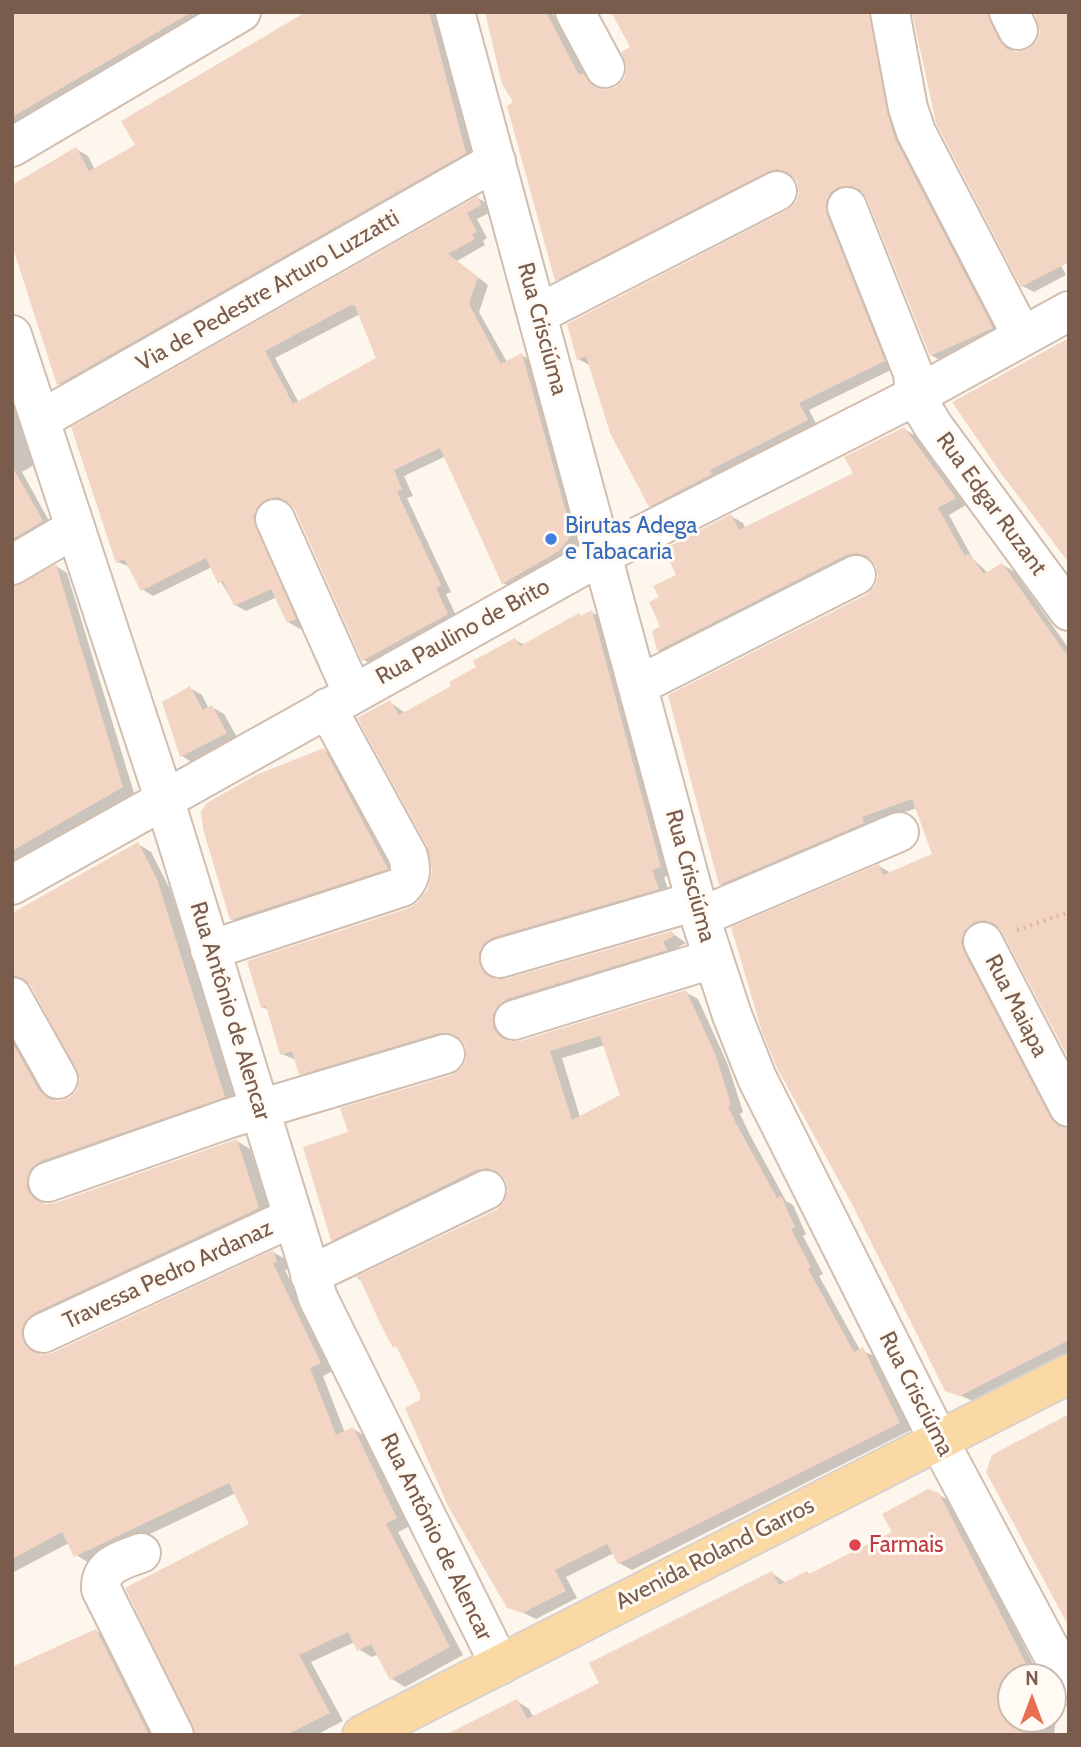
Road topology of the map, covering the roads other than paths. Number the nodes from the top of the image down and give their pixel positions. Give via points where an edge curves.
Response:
1 (241, 12) edge
2 (455, 12) edge
3 (575, 12) edge
4 (890, 12) edge
5 (605, 68) dead end
6 (12, 147) edge
7 (496, 161) junction
8 (778, 191) dead end
9 (847, 207) dead end
10 (1069, 311) edge
11 (538, 314) junction
12 (12, 335) edge
13 (1022, 336) junction
14 (915, 396) junction
15 (40, 420) junction
16 (275, 519) dead end
17 (75, 528) junction
18 (604, 554) junction
19 (12, 565) edge
20 (856, 575) dead end
21 (1069, 611) edge
22 (639, 685) junction
23 (340, 701) junction
24 (164, 798) junction
25 (899, 832) dead end
26 (12, 885) edge
27 (698, 909) junction
28 (983, 942) road end
29 (210, 950) junction
30 (500, 958) dead end
31 (712, 959) junction
32 (12, 997) edge
33 (514, 1020) dead end
34 (445, 1054) dead end
35 (58, 1079) dead end
36 (1069, 1107) edge
37 (261, 1109) junction
38 (48, 1182) dead end
39 (486, 1190) dead end
40 (293, 1217) junction
41 (310, 1275) junction
42 (43, 1333) dead end
43 (1069, 1374) edge
44 (939, 1441) junction
45 (141, 1553) dead end
46 (500, 1665) junction
47 (1069, 1685) edge
48 (174, 1735) edge
49 (362, 1735) edge

1 - 6 street
2 - 7 street, Rua Crisciúma
3 - 5 street
4 - 13 street via 916,132
7 - 11 street, Rua Crisciúma
7 - 15 street, Via de Pedestre Arturo Luzzatti
8 - 11 street
9 - 14 street via 913,373
10 - 13 street, Rua Paulino de Brito
11 - 18 street, Rua Crisciúma
12 - 15 street, Rua Antônio de Alencar
13 - 14 street, Rua Paulino de Brito
14 - 18 street, Rua Paulino de Brito
14 - 21 street, Rua Edgar Ruzant
15 - 17 street, Rua Antônio de Alencar
16 - 23 street
17 - 19 street
17 - 24 street, Rua Antônio de Alencar
18 - 22 street, Rua Crisciúma
18 - 23 street, Rua Paulino de Brito
20 - 22 street
22 - 27 street, Rua Crisciúma
23 - 24 street, Rua Paulino de Brito
23 - 29 street via 408,856 409,880 402,887
24 - 26 street, Rua Paulino de Brito
24 - 29 street, Rua Antônio de Alencar
25 - 27 street
27 - 30 street
27 - 31 street, Rua Crisciúma
28 - 36 street, Rua Maiapa
29 - 37 street, Rua Antônio de Alencar
31 - 33 street
31 - 44 street, Rua Crisciúma via 757,1078
32 - 35 street
34 - 37 street
37 - 38 street
37 - 40 street, Rua Antônio de Alencar
39 - 41 street
40 - 41 street, Rua Antônio de Alencar
40 - 42 street, Travessa Pedro Ardanaz
41 - 46 street, Rua Antônio de Alencar
43 - 44 main road, Avenida Roland Garros
44 - 46 main road, Avenida Roland Garros
44 - 47 street, Rua Crisciúma
45 - 48 street via 114,1562 105,1571 101,1590
46 - 49 main road, Avenida Roland Garros

